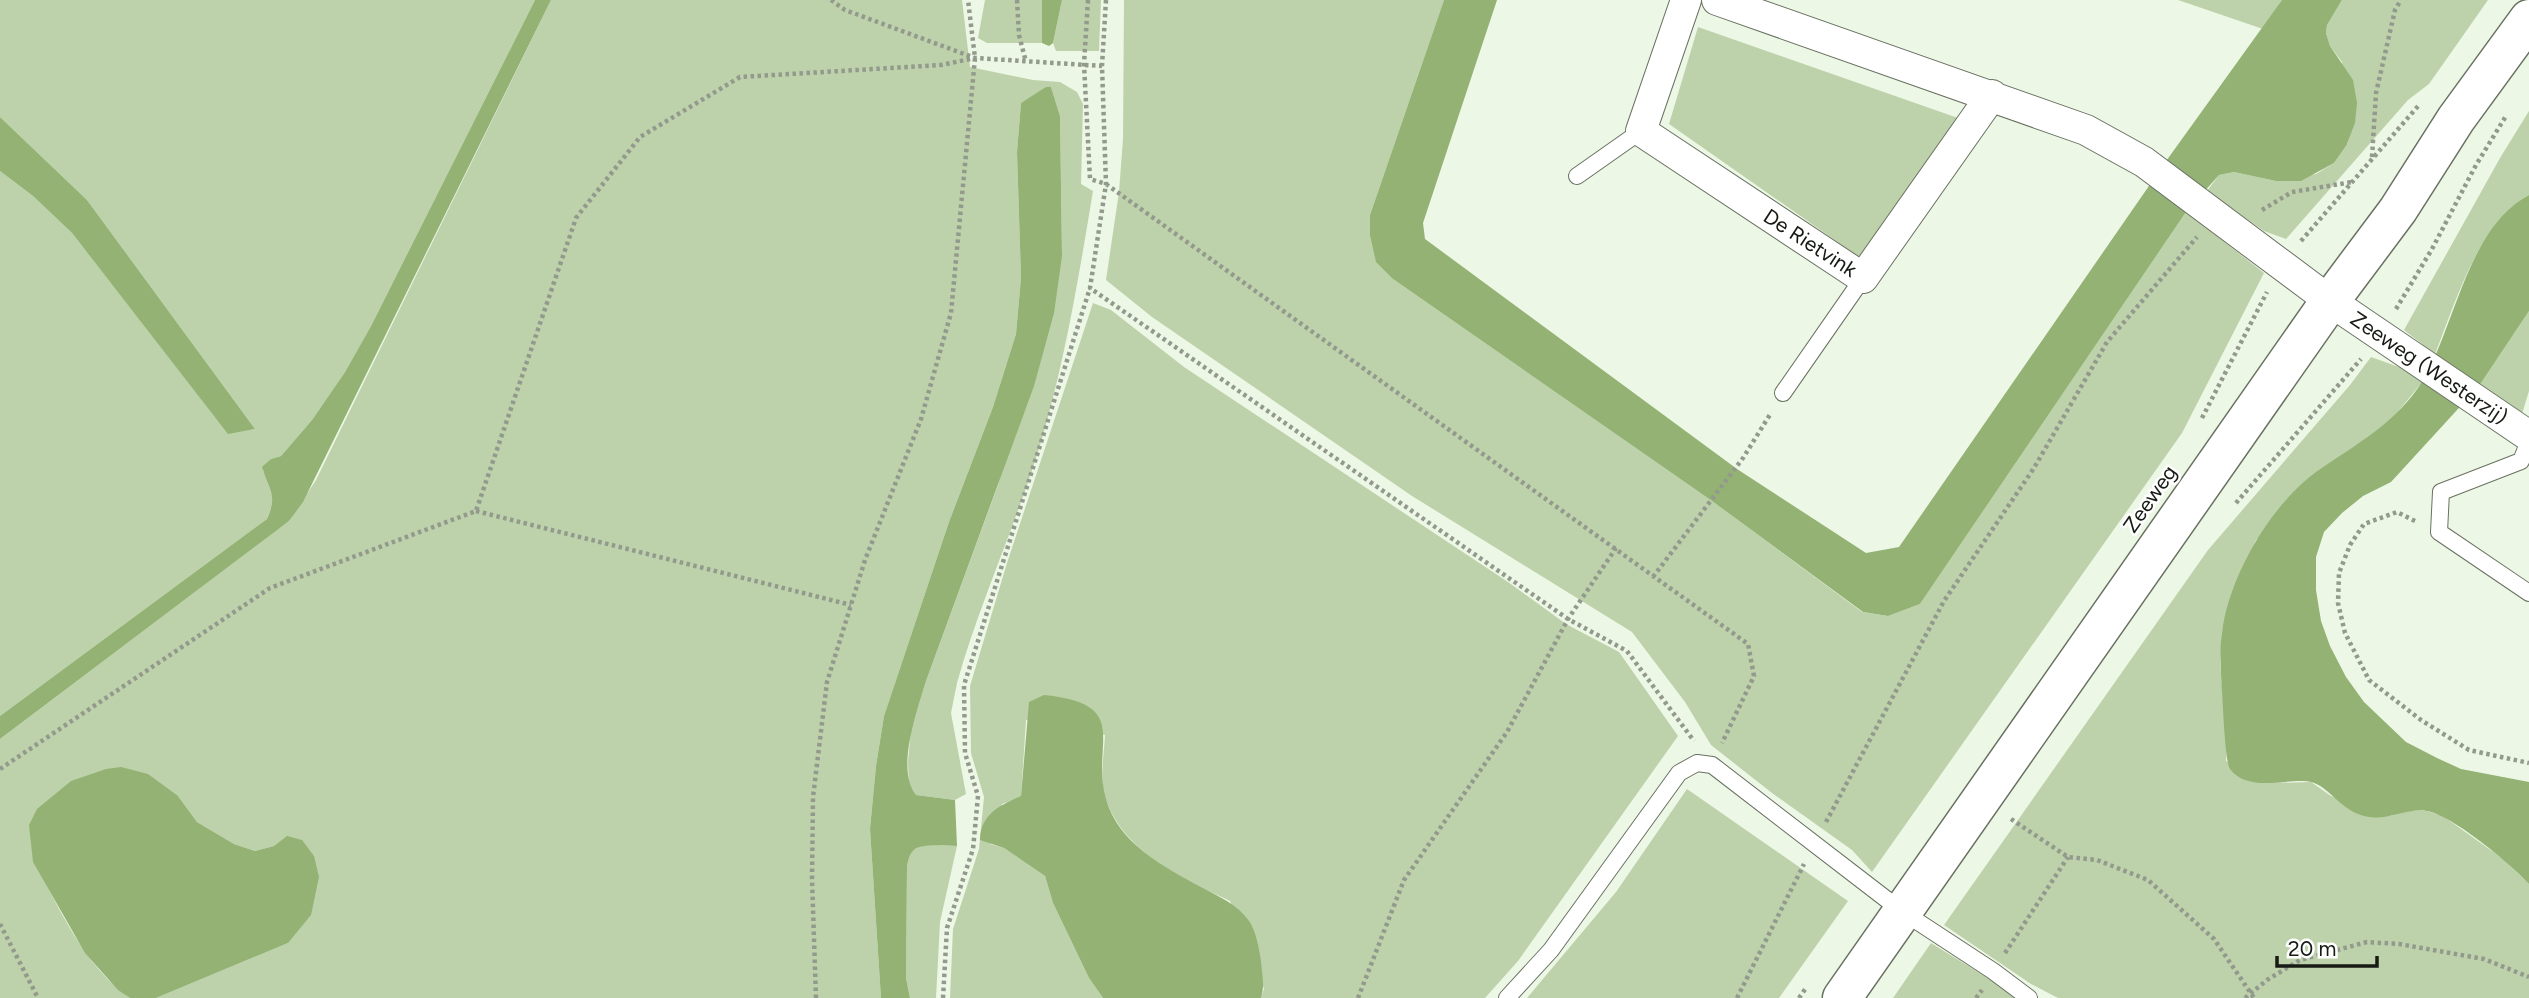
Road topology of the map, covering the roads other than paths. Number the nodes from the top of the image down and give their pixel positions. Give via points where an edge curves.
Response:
1 (1686, 0) edge
2 (1717, 0) edge
3 (2529, 19) edge
4 (1992, 95) junction
5 (1641, 131) junction
6 (1577, 176) dead end
7 (1863, 278) junction
8 (2330, 301) junction
9 (1783, 393) road end
10 (2529, 438) edge
11 (2529, 593) edge
12 (1903, 912) junction
13 (1824, 993) edge
14 (1507, 998) edge
15 (2029, 998) edge

1 - 5 street
2 - 4 street
3 - 8 street, Zeeweg
4 - 7 street, De Rietvink
4 - 8 street via 2086,130 2144,162
5 - 6 lane
5 - 7 street, De Rietvink
7 - 9 lane
8 - 10 street, Zeeweg (Westerzij)
8 - 12 street, Zeeweg
10 - 11 lane via 2521,461 2441,492 2439,532
12 - 13 street, Zeeweg
12 - 14 lane via 1712,765 1697,763 1679,772 1551,950
12 - 15 lane

